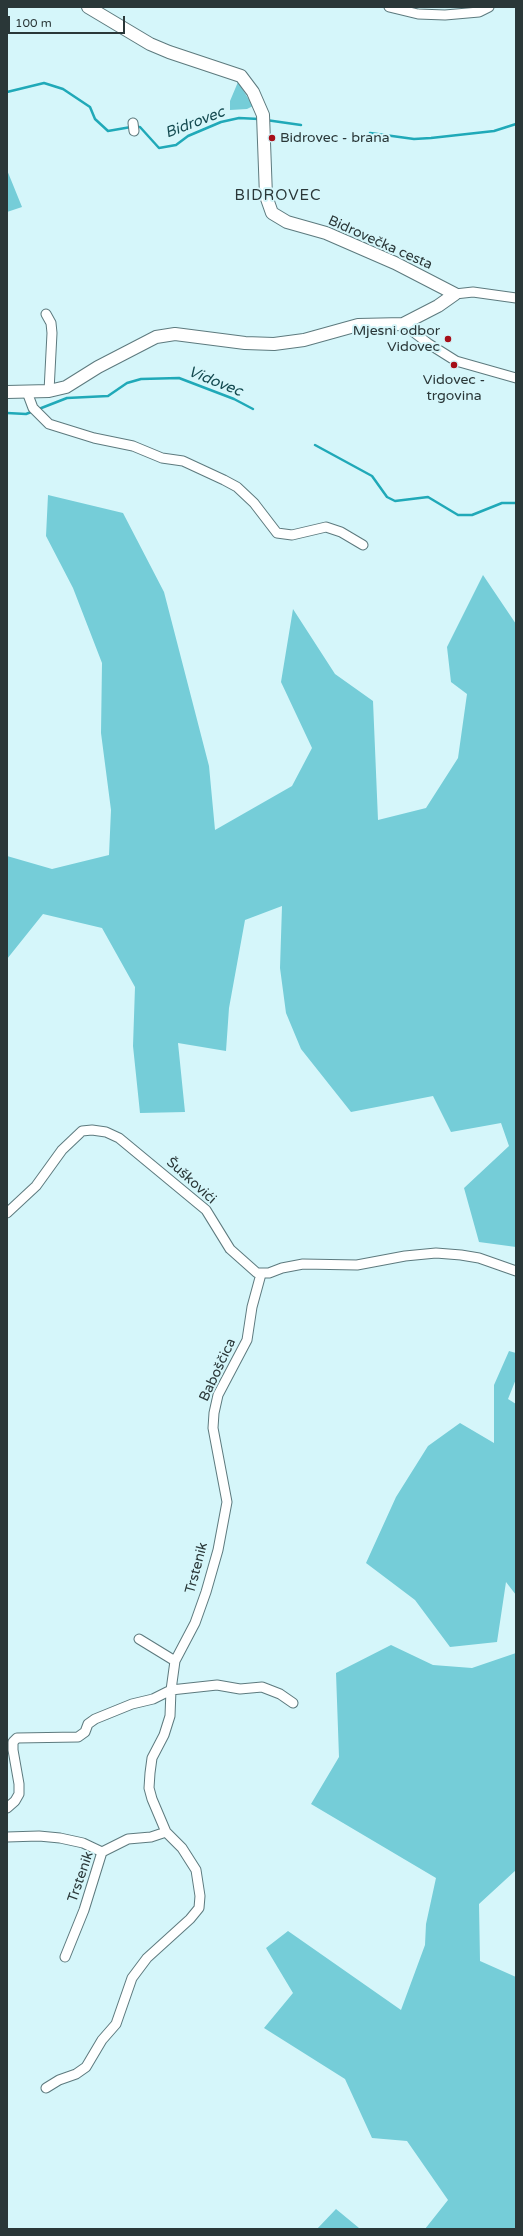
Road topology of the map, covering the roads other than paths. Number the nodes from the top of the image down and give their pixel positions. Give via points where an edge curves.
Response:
1 (88, 7) edge
2 (389, 7) edge
3 (489, 7) edge
4 (455, 294) junction
5 (516, 298) edge
6 (46, 314) dead end
7 (403, 324) junction
8 (516, 378) edge
9 (49, 391) junction
10 (7, 392) edge
11 (27, 392) junction
12 (363, 545) dead end
13 (7, 1213) edge
14 (516, 1271) edge
15 (261, 1274) junction
16 (227, 1502) joint
17 (139, 1640) dead end
18 (176, 1661) junction
19 (171, 1690) junction
20 (293, 1702) dead end
21 (7, 1808) edge
22 (166, 1832) junction
23 (7, 1837) edge
24 (102, 1852) junction
25 (66, 1957) dead end
26 (46, 2088) dead end

1 - 4 street, Bidrovečka cesta via 163,50 241,76 253,92 263,115 266,196 272,213 288,222 326,233 389,260
2 - 3 street via 418,14 445,15 479,12
4 - 5 street via 473,292
4 - 7 street
6 - 9 street via 51,323 52,334
7 - 8 street via 456,361
7 - 9 street via 358,325 304,340 274,344 175,334 156,337 66,387
9 - 11 street
10 - 11 street
11 - 12 street via 34,410 49,424 134,446 162,458 183,461 237,487 277,533 292,535 326,527 341,532
13 - 15 street, Šuškovići via 36,1186 62,1150 82,1131 106,1132 119,1138 206,1210 230,1249
14 - 15 street via 479,1258 436,1253 357,1265 303,1264
15 - 16 street, Baboščica via 247,1340 218,1395 214,1413 213,1428
16 - 18 street, Trstenik via 218,1550 206,1592
17 - 18 street
18 - 19 street, Trstenik
19 - 20 street via 217,1685 240,1689 262,1687
19 - 21 street via 95,1719 78,1737 17,1738 13,1742 13,1750 19,1784 18,1794
19 - 22 street, Trstenik via 170,1716 152,1758 150,1773 152,1799
22 - 24 street, Trstenik via 152,1837 128,1838
22 - 26 street via 182,1848 196,1870 199,1908 147,1958 132,1978 116,2024 102,2040 86,2067
23 - 24 street via 60,1838 83,1843
24 - 25 street, Trstenik

